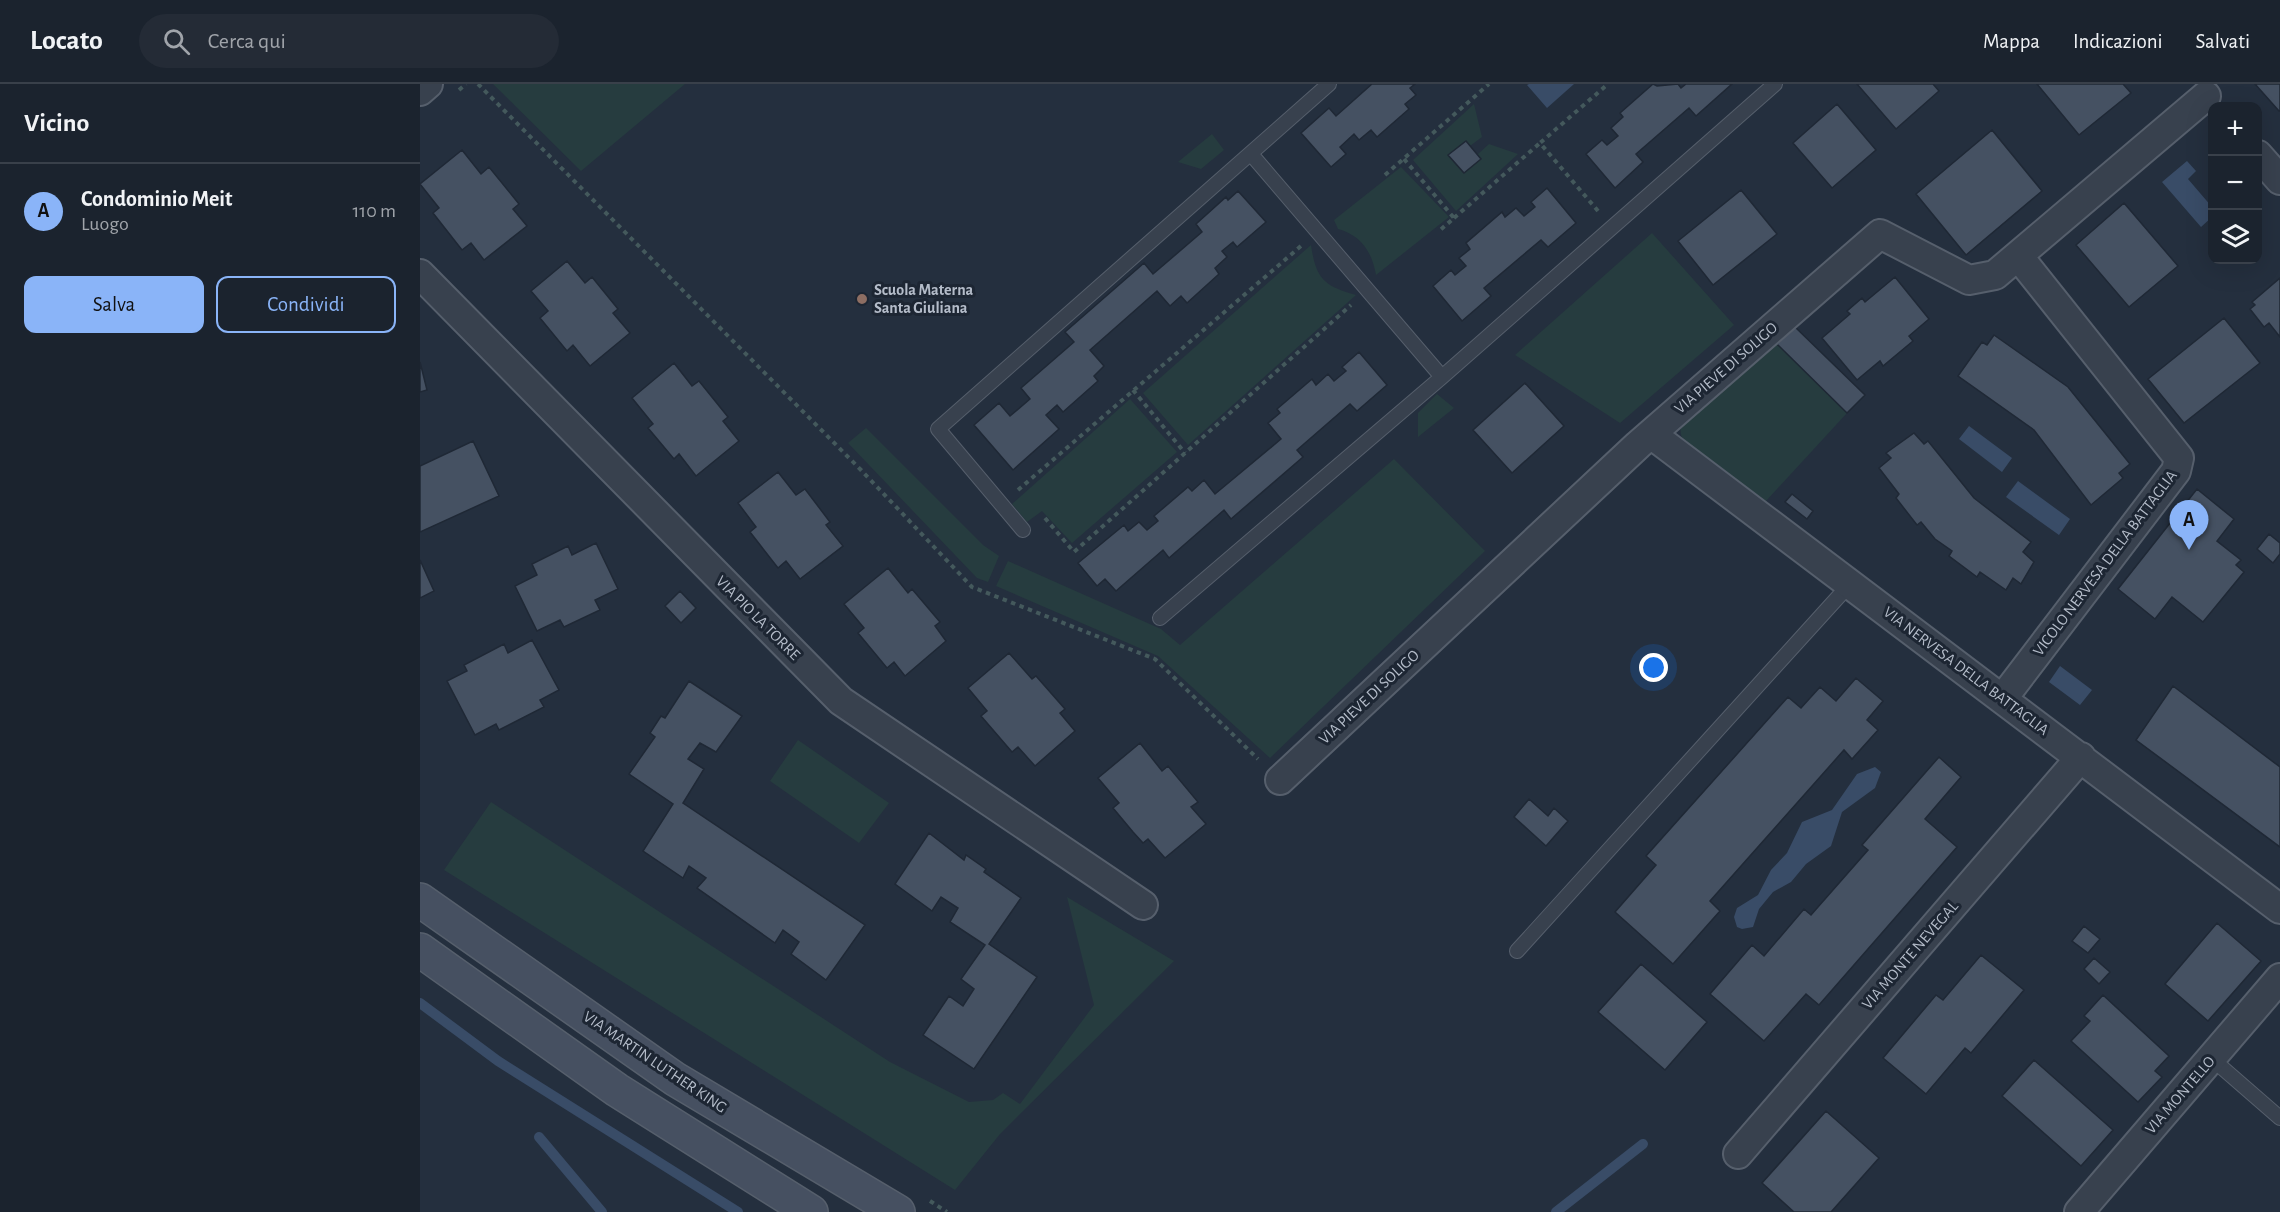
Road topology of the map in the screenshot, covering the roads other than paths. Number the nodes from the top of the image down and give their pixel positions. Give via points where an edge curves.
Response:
1 (428, 84) edge
2 (1329, 84) edge
3 (1775, 84) edge
4 (420, 91) edge
5 (2206, 96) edge
6 (1251, 154) junction
7 (2259, 156) edge
8 (2280, 180) edge
9 (2019, 257) junction
10 (420, 274) edge
11 (1442, 377) junction
12 (1651, 434) junction
13 (1023, 530) road end
14 (1850, 584) junction
15 (1160, 618) dead end
16 (2003, 698) junction
17 (2081, 757) junction
18 (1280, 780) road end
19 (420, 900) edge
20 (1143, 904) dead end
21 (2280, 909) edge
22 (420, 950) edge
23 (1517, 951) dead end
24 (2280, 978) edge
25 (2211, 1058) junction
26 (2280, 1118) edge
27 (1738, 1154) dead end
28 (811, 1212) edge
29 (898, 1212) edge
30 (2079, 1212) edge

1 - 4 street
2 - 6 lane
3 - 11 lane
5 - 9 street, VIA PIEVE DI SOLIGO
6 - 11 lane
6 - 13 lane via 938,429
7 - 8 street
9 - 12 street, VIA PIEVE DI SOLIGO via 1995,275 1969,280 1880,234
9 - 16 street, VICOLO NERVESA DELLA BATTAGLIA via 2179,458 2176,471
10 - 20 street, VIA PIO LA TORRE via 841,701
11 - 15 lane
12 - 14 street, VIA NERVESA DELLA BATTAGLIA
12 - 18 street, VIA PIEVE DI SOLIGO
14 - 16 street, VIA NERVESA DELLA BATTAGLIA
14 - 23 lane
16 - 17 street, VIA NERVESA DELLA BATTAGLIA
17 - 21 street, VIA NERVESA DELLA BATTAGLIA
17 - 27 street, VIA MONTE NEVEGAL
19 - 29 main road, VIA MARTIN LUTHER KING via 675,1079
22 - 28 main road via 617,1090
24 - 25 street, VIA MONTELLO
25 - 26 lane
25 - 30 street, VIA MONTELLO

